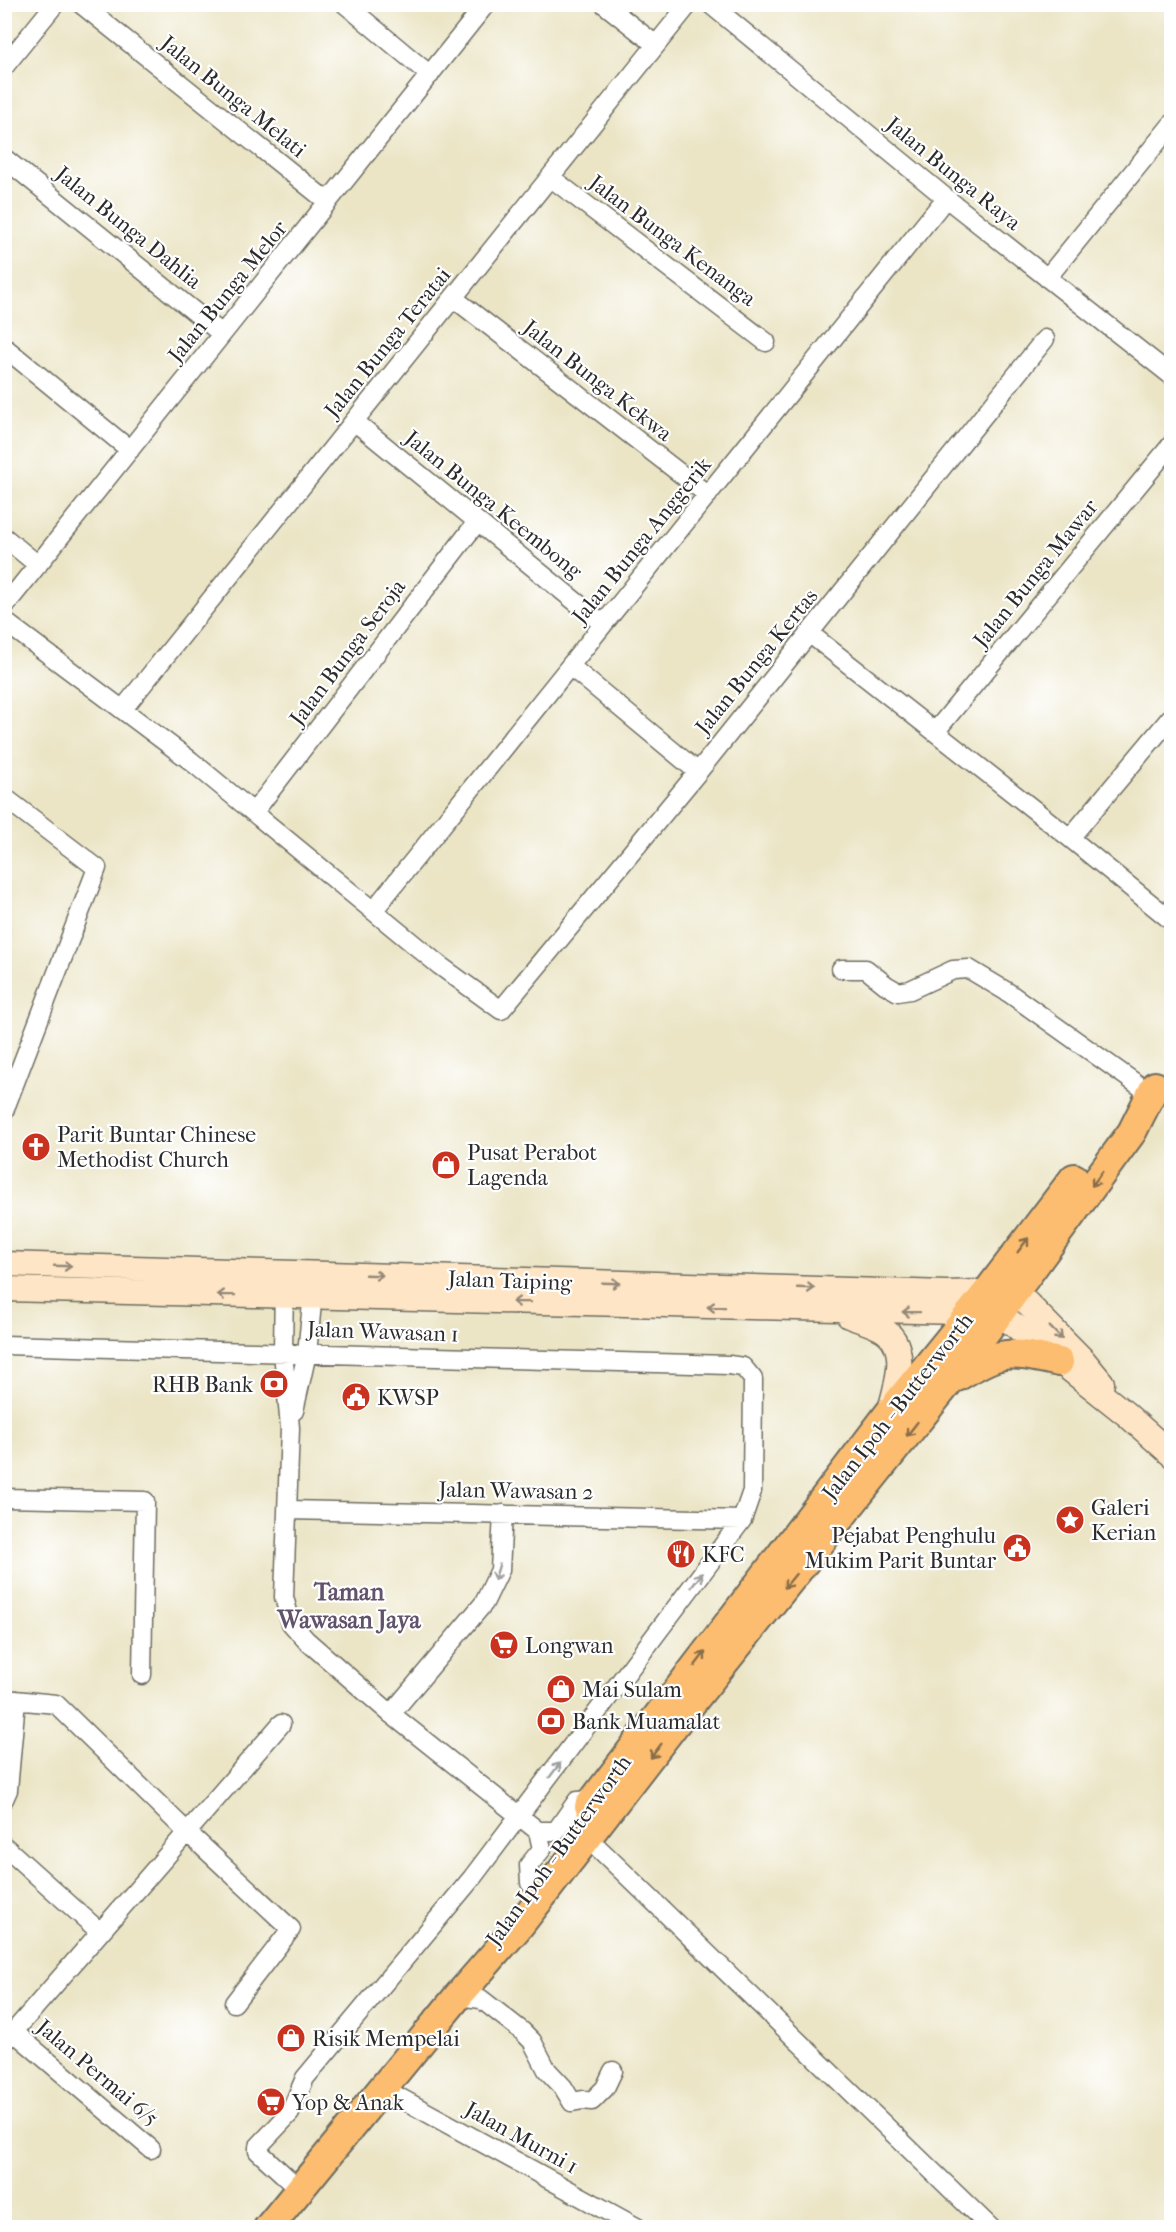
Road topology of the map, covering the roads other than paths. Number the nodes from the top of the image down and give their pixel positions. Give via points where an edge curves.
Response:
1 (55, 4) edge
2 (81, 4) edge
3 (345, 4) edge
4 (486, 4) edge
5 (604, 4) edge
6 (689, 4) edge
7 (710, 4) edge
8 (656, 45) junction
9 (4, 68) edge
10 (430, 75) junction
11 (1172, 124) edge
12 (4, 158) edge
13 (550, 177) junction
14 (946, 198) junction
15 (328, 202) junction
16 (1047, 278) junction
17 (460, 303) dead end
18 (222, 334) junction
19 (1045, 339) dead end
20 (766, 342) dead end
21 (4, 347) edge
22 (1172, 376) edge
23 (354, 421) junction
24 (1172, 444) edge
25 (130, 450) junction
26 (708, 495) junction
27 (477, 522) junction
28 (4, 537) edge
29 (38, 565) junction
30 (4, 607) edge
31 (4, 621) edge
32 (603, 624) junction
33 (810, 633) junction
34 (570, 666) junction
35 (123, 709) junction
36 (1172, 716) edge
37 (935, 732) junction
38 (698, 772) junction
39 (4, 797) edge
40 (255, 812) junction
41 (1070, 838) junction
42 (374, 911) junction
43 (1172, 921) edge
44 (841, 969) dead end
45 (4, 1062) edge
46 (23, 1062) junction
47 (1158, 1081) edge
48 (4, 1111) edge
49 (4, 1264) edge
50 (284, 1284) junction
51 (314, 1285) junction
52 (4, 1289) edge
53 (1001, 1298) junction
54 (834, 1310) junction
55 (969, 1313) junction
56 (4, 1345) edge
57 (283, 1352) junction
58 (307, 1353) junction
59 (1059, 1362) junction
60 (948, 1383) junction
61 (890, 1412) junction
62 (1126, 1414) junction
63 (290, 1428) junction
64 (1172, 1455) edge
65 (4, 1498) edge
66 (288, 1510) junction
67 (503, 1514) junction
68 (742, 1520) junction
69 (142, 1676) dead end
70 (10, 1700) edge
71 (391, 1714) junction
72 (281, 1724) dead end
73 (4, 1799) edge
74 (593, 1800) junction
75 (520, 1816) junction
76 (538, 1831) junction
77 (187, 1832) junction
78 (588, 1838) junction
79 (4, 1846) edge
80 (530, 1883) junction
81 (100, 1932) junction
82 (477, 2000) junction
83 (234, 2003) dead end
84 (9, 2037) edge
85 (613, 2071) dead end
86 (382, 2088) junction
87 (152, 2149) dead end
88 (298, 2188) junction
89 (268, 2228) edge
90 (638, 2228) edge
91 (991, 2228) edge

1 - 9 street
2 - 15 street, Jalan Bunga Melati
3 - 10 street
4 - 10 street, Jalan Bunga Melor
5 - 8 street
6 - 8 street, Jalan Bunga Teratai
7 - 14 street, Jalan Bunga Raya
8 - 13 street, Jalan Bunga Teratai
10 - 15 street, Jalan Bunga Melor
11 - 16 street
12 - 18 street, Jalan Bunga Dahlia
13 - 20 street, Jalan Bunga Kenanga
13 - 23 street, Jalan Bunga Teratai
14 - 16 street, Jalan Bunga Raya
14 - 26 street, Jalan Bunga Anggerik
15 - 18 street, Jalan Bunga Melor
16 - 22 street, Jalan Bunga Raya
17 - 26 street, Jalan Bunga Kekwa
18 - 25 street, Jalan Bunga Melor
19 - 33 street, Jalan Bunga Kertas
21 - 25 street
23 - 27 street, Jalan Bunga Keembong
23 - 35 street, Jalan Bunga Teratai
24 - 37 street, Jalan Bunga Mawar
25 - 29 street, Jalan Bunga Melor
26 - 32 street, Jalan Bunga Anggerik
27 - 32 street, Jalan Bunga Keembong
27 - 40 street, Jalan Bunga Seroja
28 - 29 street
29 - 30 street, Jalan Bunga Melor
31 - 35 street
32 - 34 street, Jalan Bunga Anggerik
33 - 37 street
33 - 38 street, Jalan Bunga Kertas
34 - 38 street
34 - 42 street, Jalan Bunga Anggerik
35 - 40 street
36 - 41 street
37 - 41 street
38 - 42 street, Jalan Bunga Kertas via 501,1010
39 - 46 street via 97,868
40 - 42 street
41 - 43 street
44 - 47 street via 866,969 898,992 953,970 969,969
45 - 46 street
46 - 48 street
47 - 53 highway, Jalan Ipoh - Butterworth via 1132,1132
49 -> 50 main road, Jalan Taiping
50 - 51 main road, Jalan Taiping
50 -> 52 main road, Jalan Taiping
50 - 57 street
51 -> 53 main road, Jalan Taiping via 923,1292
54 -> 51 main road, Jalan Taiping
51 - 58 street
53 - 55 highway, Jalan Ipoh - Butterworth
53 - 59 main road
53 - 60 highway, Jalan Ipoh - Butterworth
53 -> 62 main road via 1084,1361
55 -> 54 main road, Jalan Taiping
54 - 61 main road via 882,1329 895,1340 899,1376
55 - 61 highway, Jalan Ipoh - Butterworth
56 - 57 street, Jalan Wawasan 1
57 - 58 street, Jalan Wawasan 1
57 - 63 street
58 - 63 street
58 - 68 street, Jalan Wawasan 1 via 743,1367 753,1379 752,1491
59 - 60 highway via 1023,1354 1001,1354
59 - 62 main road
60 -> 78 highway, Jalan Ipoh - Butterworth
74 -> 61 highway, Jalan Ipoh - Butterworth
62 - 64 main road
63 - 66 street
65 - 69 street via 145,1501
66 - 67 street, Jalan Wawasan 2
66 - 71 street via 284,1597 291,1623
67 - 68 street, Jalan Wawasan 2
67 -> 71 street via 500,1570 484,1603
75 -> 68 street
70 - 73 street via 8,1790
70 - 77 street via 56,1704
71 - 75 street
72 - 77 street
74 - 76 street via 577,1801 556,1831
74 - 80 highway, Jalan Ipoh - Butterworth
75 - 76 street
75 - 88 street via 305,2078 290,2113 257,2149
76 - 80 street via 542,1849 529,1865
77 - 81 street
77 - 83 street via 291,1929
78 - 82 highway, Jalan Ipoh - Butterworth via 519,1926
78 - 91 street
79 - 81 street
80 - 82 highway, Jalan Ipoh - Butterworth via 506,1914
81 - 84 street
82 - 85 street via 528,2036 547,2070 572,2102 592,2101 605,2088
82 - 86 highway, Jalan Ipoh - Butterworth
84 - 87 street, Jalan Permai 6/5
86 - 88 highway, Jalan Ipoh - Butterworth
86 - 90 street, Jalan Murni 1
88 - 89 highway, Jalan Ipoh - Butterworth

